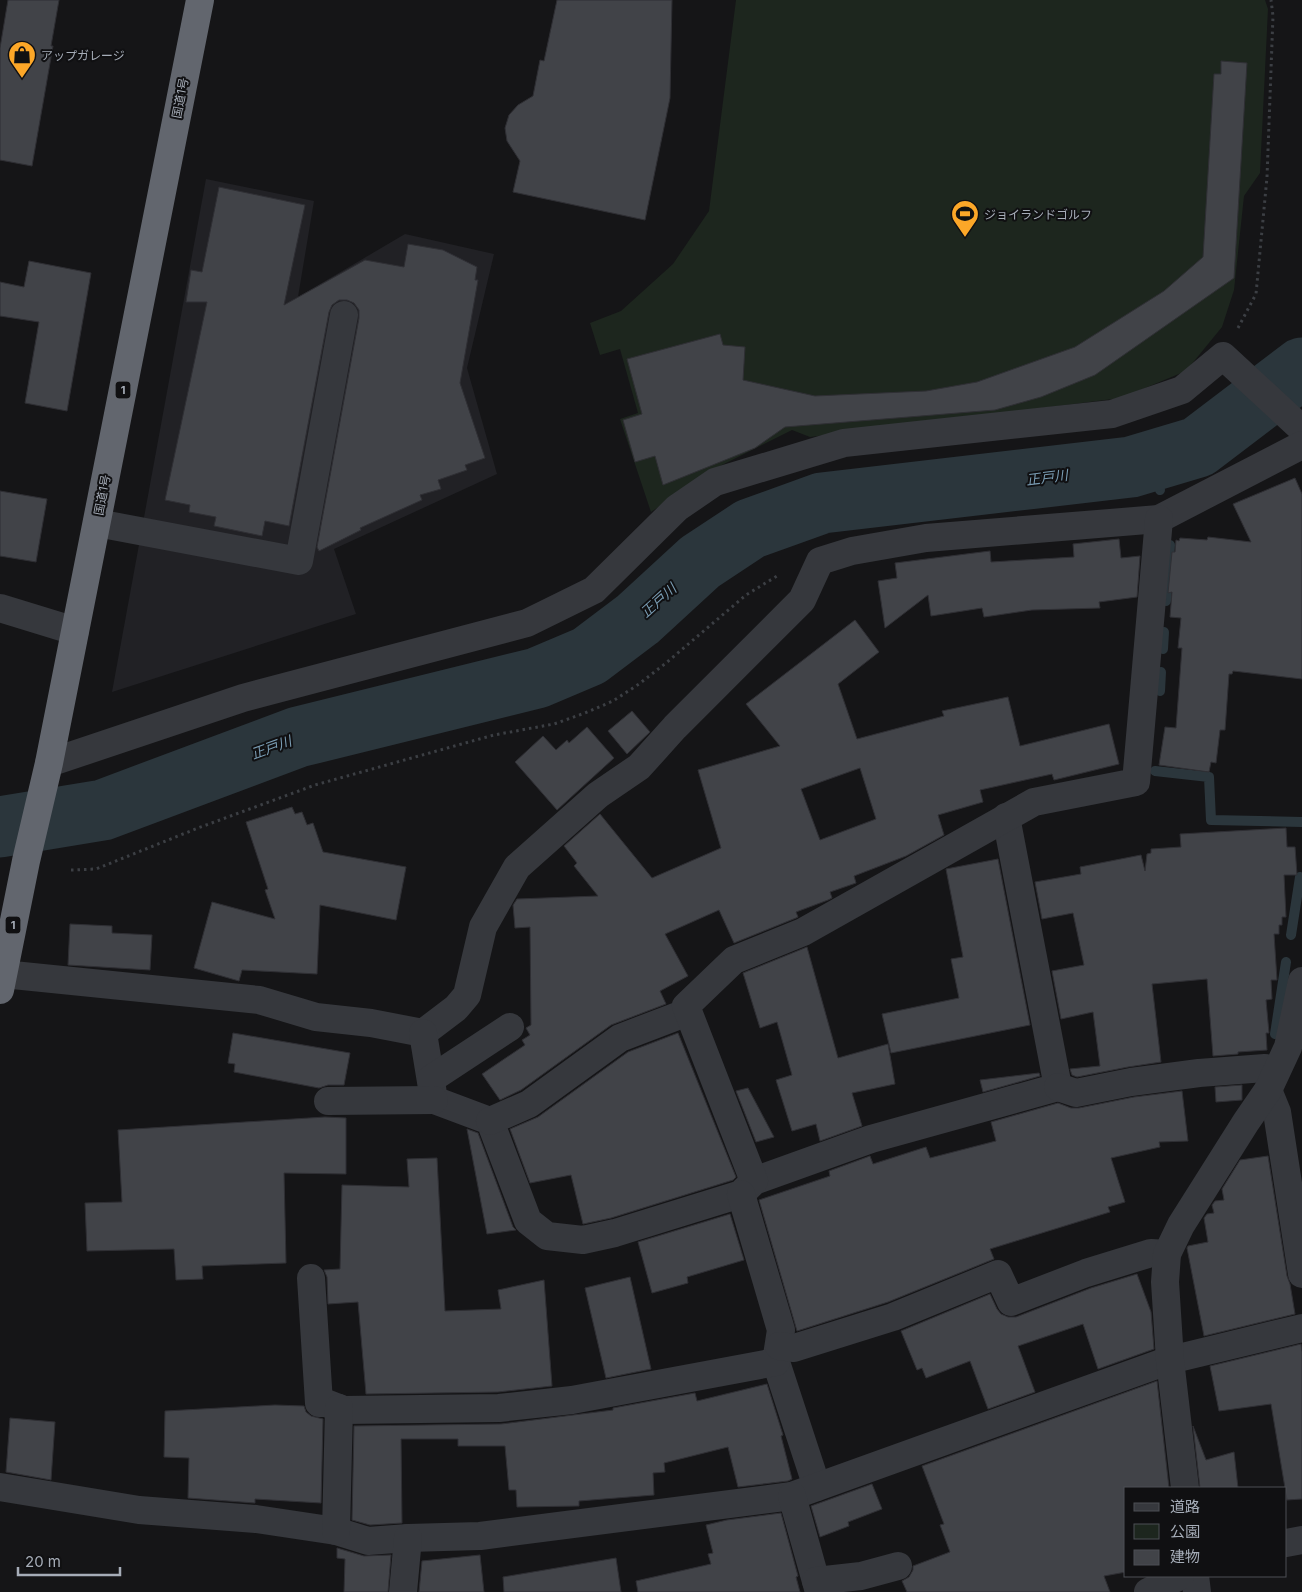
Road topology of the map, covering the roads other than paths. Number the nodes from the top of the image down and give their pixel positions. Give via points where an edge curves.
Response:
1 (200, 0) edge
2 (344, 315) dead end
3 (1302, 430) edge
4 (1302, 445) edge
5 (1159, 519) junction
6 (97, 523) junction
7 (0, 608) edge
8 (75, 631) junction
9 (47, 771) junction
10 (1006, 817) junction
11 (1302, 981) edge
12 (2, 982) edge
13 (688, 1012) junction
14 (510, 1028) dead end
15 (423, 1033) junction
16 (1295, 1046) edge
17 (1272, 1082) junction
18 (1058, 1087) junction
19 (433, 1090) junction
20 (328, 1101) dead end
21 (490, 1121) junction
22 (747, 1188) junction
23 (1167, 1254) junction
24 (1302, 1274) edge
25 (311, 1278) dead end
26 (1302, 1328) edge
27 (778, 1354) junction
28 (1170, 1360) junction
29 (338, 1408) junction
30 (0, 1487) edge
31 (817, 1487) junction
32 (1185, 1487) edge
33 (792, 1496) junction
34 (336, 1531) junction
35 (408, 1538) junction
36 (1302, 1540) edge
37 (1287, 1543) edge
38 (898, 1566) dead end
39 (1178, 1577) edge
40 (1195, 1577) edge
41 (818, 1587) edge
42 (403, 1592) edge
43 (1148, 1592) edge
44 (1197, 1592) edge

1 - 6 highway, 国道1号 / 1
2 - 6 street via 299,561
3 - 9 street via 1223,356 1182,390 1112,414 844,443 716,482 677,508 594,590 527,623 243,698
4 - 5 street
5 - 10 street via 1136,782 1034,802
5 - 15 street via 926,538 852,551 820,561 802,600 639,767 598,795 517,868 483,927 466,995 456,1008
6 - 8 highway, 国道1号 / 1
7 - 8 street
8 - 9 highway, 国道1号 / 1
9 - 12 highway, 国道1号 / 1
10 - 13 street via 803,932 734,960 686,1006
10 - 18 street
11 - 16 street
12 - 15 street via 259,1000 316,1017
13 - 21 street via 620,1038 529,1104
13 - 22 street
14 - 19 street
15 - 19 street
16 - 17 street
17 - 18 street via 1264,1068 1131,1082 1076,1093
17 - 23 street via 1180,1225
17 - 24 street
18 - 22 street via 871,1139
19 - 20 street
19 - 21 street
21 - 22 street via 528,1221 547,1236 583,1240 615,1233
22 - 27 street via 781,1330
23 - 27 street via 1151,1253 1011,1302 998,1274 893,1317
23 - 28 street via 1165,1282
25 - 29 street via 319,1403
26 - 28 street
27 - 29 street via 572,1400 499,1408
27 - 31 street
28 - 31 street
28 - 32 street
29 - 34 street
30 - 34 street via 139,1510 256,1519
31 - 33 street
33 - 35 street via 480,1536
33 - 41 street
34 - 35 street via 368,1541
35 - 42 street
36 - 37 street
38 - 41 street
39 - 43 street
40 - 44 street

